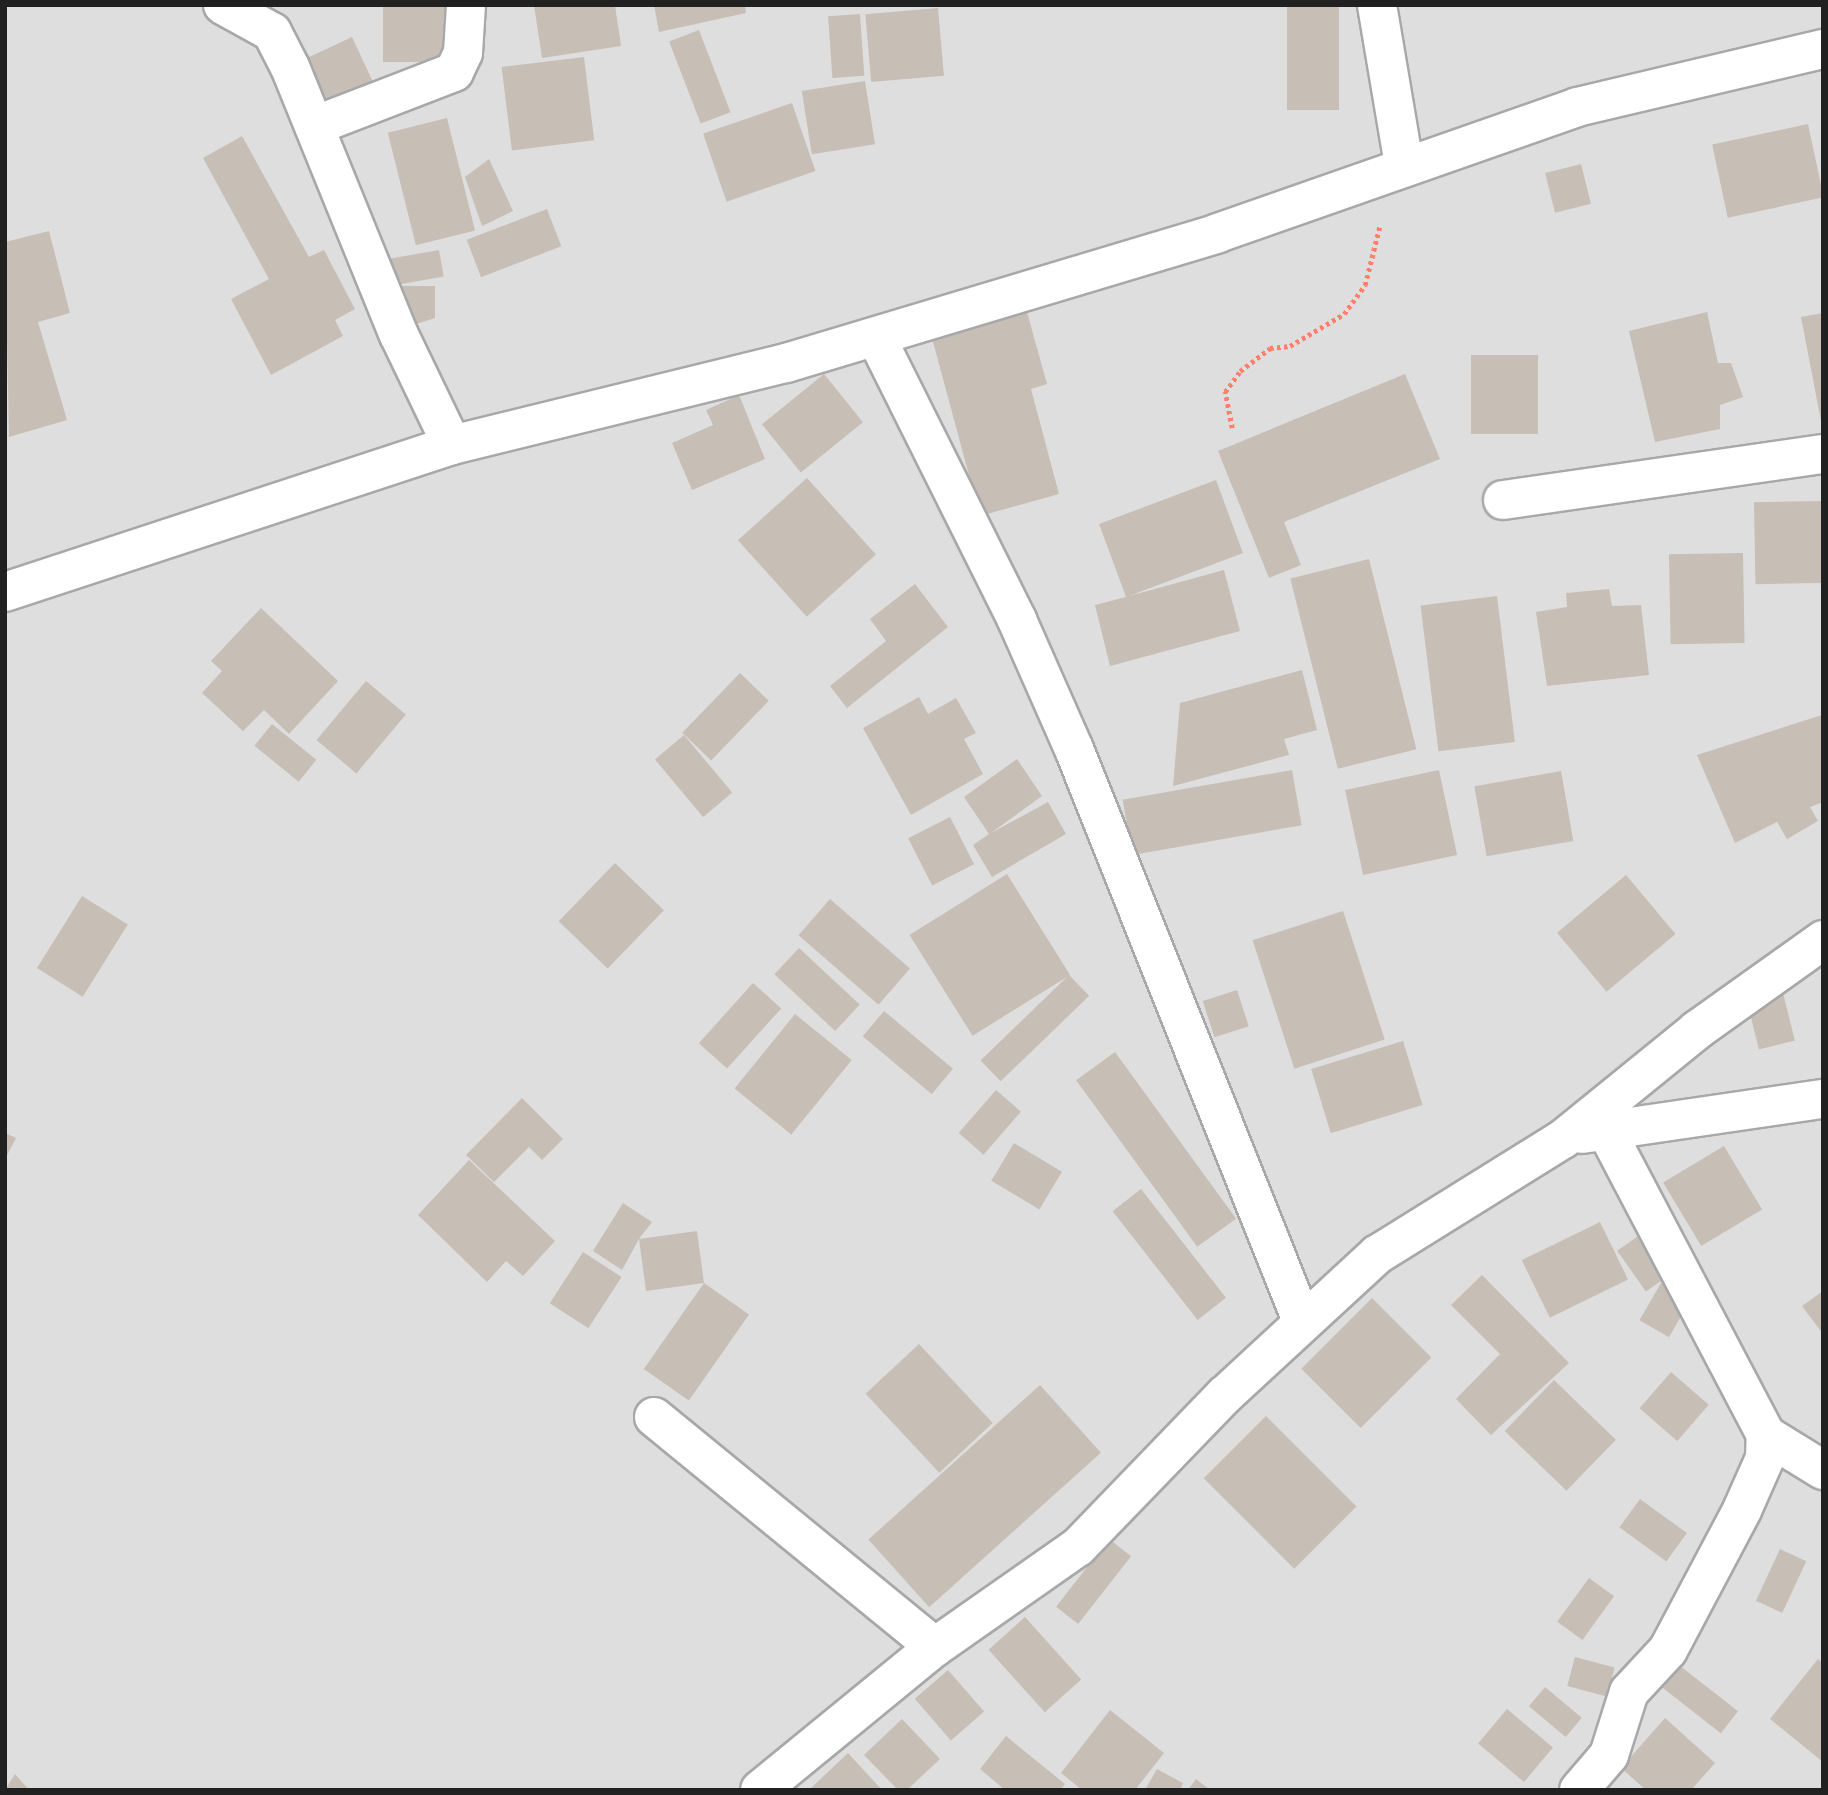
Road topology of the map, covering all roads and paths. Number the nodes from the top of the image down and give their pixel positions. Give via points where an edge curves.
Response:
1 (223, 5) edge
2 (466, 5) edge
3 (1377, 5) edge
4 (1823, 49) edge
5 (314, 126) junction
6 (1404, 164) junction
7 (876, 337) junction
8 (1232, 428) dead end
9 (452, 445) junction
10 (1823, 454) edge
11 (1503, 500) dead end
12 (5, 592) edge
13 (1823, 940) edge
14 (1823, 1099) edge
15 (1605, 1128) junction
16 (1563, 1139) junction
17 (1302, 1321) junction
18 (654, 1417) dead end
19 (1766, 1435) junction
20 (1823, 1470) edge
21 (935, 1647) junction
22 (760, 1790) edge
23 (1579, 1790) edge

1 - 5 street via 272,32
2 - 5 street via 463,53 454,72
3 - 6 street
4 - 6 street via 1577,107
5 - 9 street
6 - 7 street via 1218,233
6 - 8 path via 1390,182 1365,285 1344,314 1290,346 1270,348 1240,370 1225,392
7 - 9 street
7 - 17 street via 1063,726
9 - 12 street
10 - 11 street
13 - 16 street via 1697,1030
14 - 15 street via 1677,1124
15 - 16 street
15 - 19 street
16 - 17 street via 1378,1254
17 - 21 street via 1077,1548
18 - 21 street
19 - 20 street
19 - 23 street via 1765,1458 1712,1568 1668,1650 1629,1692 1609,1755
21 - 22 street

